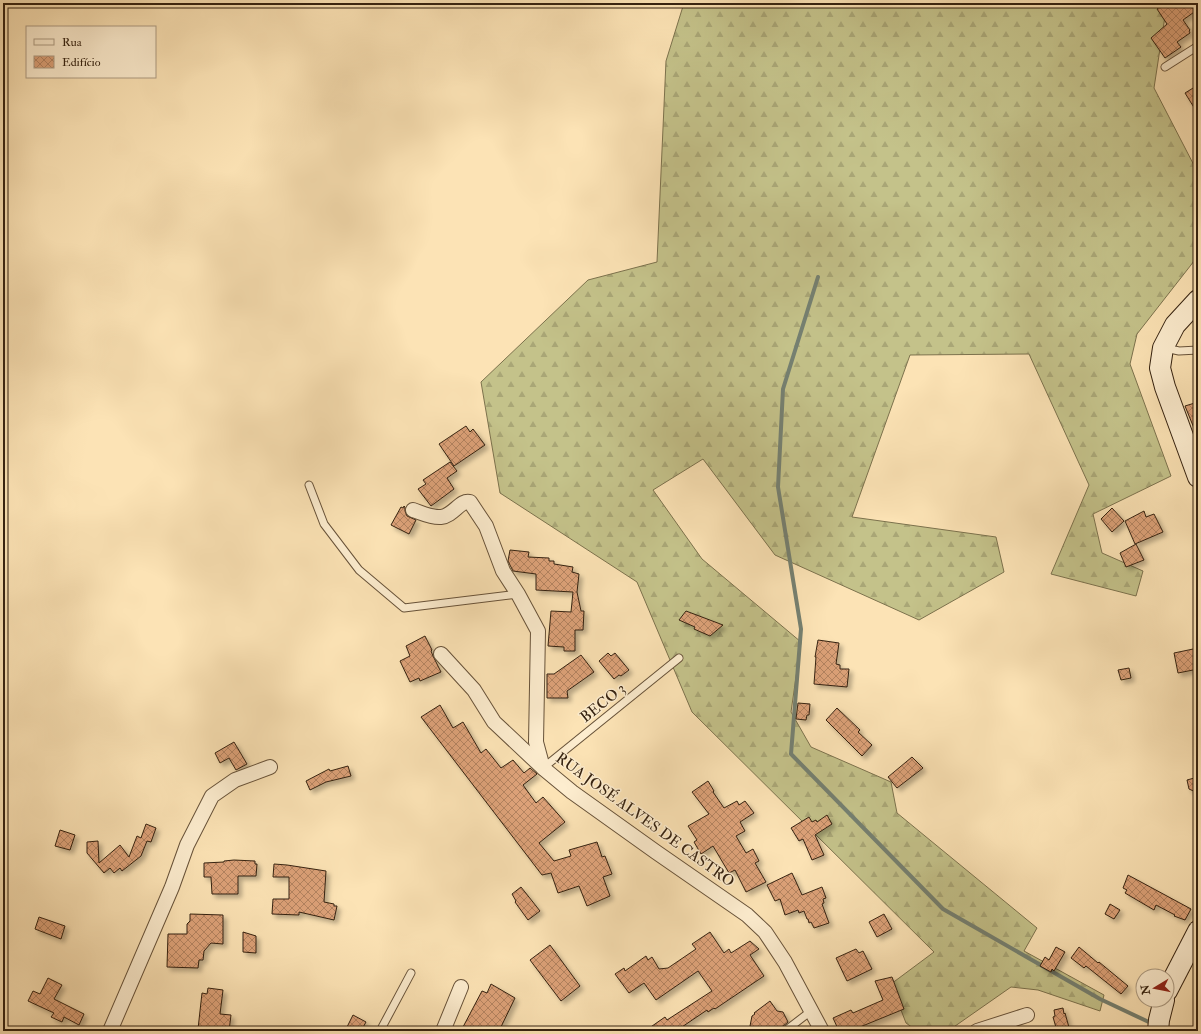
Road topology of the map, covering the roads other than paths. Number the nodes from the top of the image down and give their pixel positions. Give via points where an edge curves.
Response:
1 (1198, 46) edge
2 (1165, 67) dead end
3 (1198, 300) edge
4 (1163, 348) junction
5 (1198, 350) edge
6 (1198, 478) edge
7 (309, 485) dead end
8 (414, 510) dead end
9 (518, 594) junction
10 (441, 654) dead end
11 (679, 658) dead end
12 (270, 767) dead end
13 (543, 768) junction
14 (1198, 931) edge
15 (411, 973) dead end
16 (1175, 976) edge
17 (461, 987) dead end
18 (1162, 1008) edge
19 (811, 1011) junction
20 (1027, 1015) dead end
21 (110, 1031) edge
22 (380, 1031) edge
23 (443, 1031) edge
24 (785, 1031) edge
25 (822, 1031) edge
26 (976, 1031) edge
27 (1158, 1031) edge

1 - 2 lane
3 - 4 main road via 1175,325
4 - 5 lane via 1179,351
4 - 6 main road via 1160,368 1165,387
7 - 9 lane via 324,524 360,570 404,608
8 - 9 street, RUA JOSÉ ALVES DE CASTRO via 441,517 453,512 463,502 470,502 486,526 503,571
9 - 13 street, RUA JOSÉ ALVES DE CASTRO via 538,631 536,742
10 - 13 street via 474,690 494,722
11 - 13 lane, BECO 3
12 - 21 street via 235,780 212,796 186,844 172,887
13 - 19 street, RUA JOSÉ ALVES DE CASTRO via 572,792 747,914 765,932 785,962
14 - 16 main road
15 - 22 lane
17 - 23 street
18 - 27 main road
19 - 24 lane
19 - 25 street, RUA JOSÉ ALVES DE CASTRO
20 - 26 street

